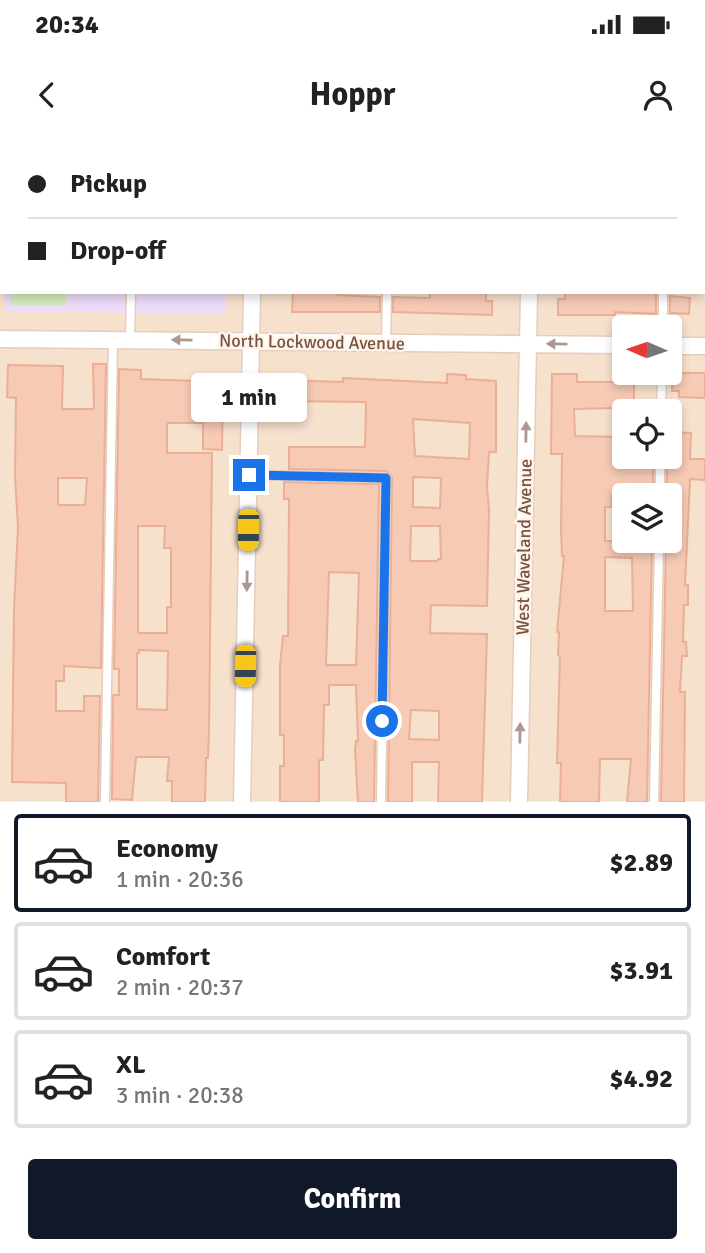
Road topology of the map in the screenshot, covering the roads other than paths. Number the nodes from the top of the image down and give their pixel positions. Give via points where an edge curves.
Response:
1 (131, 294) edge
2 (253, 294) edge
3 (387, 294) edge
4 (529, 294) edge
5 (663, 294) edge
6 (663, 315) edge
7 (0, 339) edge
8 (113, 340) junction
9 (130, 340) junction
10 (251, 341) junction
11 (386, 343) junction
12 (528, 344) junction
13 (612, 345) edge
14 (682, 346) edge
15 (705, 346) edge
16 (249, 475) junction
17 (659, 553) edge
18 (105, 802) edge
19 (243, 802) edge
20 (381, 802) edge
21 (519, 802) edge
22 (654, 802) edge

1 - 9 lane
2 - 10 street
3 - 11 lane
4 - 12 street, West Waveland Avenue
5 - 6 lane
7 - 8 street, North Lockwood Avenue
8 - 9 street, North Lockwood Avenue
8 - 18 lane
10 -> 9 street, North Lockwood Avenue
10 - 11 street, North Lockwood Avenue
10 - 16 street
11 - 12 street, North Lockwood Avenue
13 -> 12 street, North Lockwood Avenue
21 -> 12 street, West Waveland Avenue
14 - 15 street
16 -> 19 street
16 - 20 lane via 386,478
17 - 22 lane

